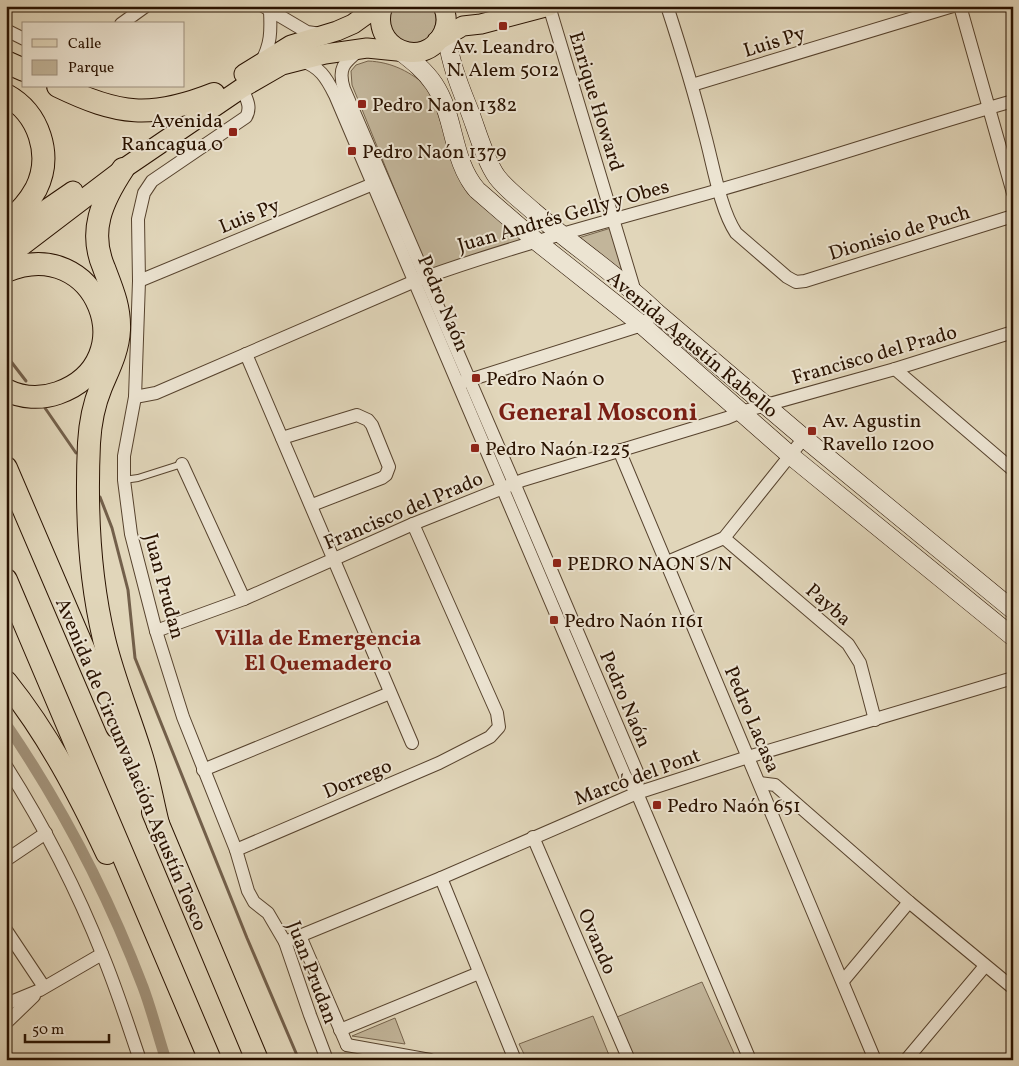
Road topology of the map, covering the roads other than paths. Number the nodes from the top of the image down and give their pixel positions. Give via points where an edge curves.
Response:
1 (146, 6) edge
2 (378, 6) edge
3 (383, 6) edge
4 (549, 6) edge
5 (667, 6) edge
6 (952, 6) edge
7 (960, 6) edge
8 (266, 9) edge
9 (444, 21) edge
10 (124, 22) edge
11 (6, 30) edge
12 (324, 35) junction
13 (22, 38) edge
14 (363, 48) junction
15 (401, 50) junction
16 (300, 60) junction
17 (6, 62) edge
18 (261, 62) junction
19 (22, 69) edge
20 (692, 85) junction
21 (62, 88) edge
22 (242, 88) junction
23 (214, 94) junction
24 (6, 95) edge
25 (1013, 101) edge
26 (989, 108) junction
27 (122, 170) junction
28 (373, 184) junction
29 (720, 190) junction
30 (1013, 192) edge
31 (1013, 216) edge
32 (612, 218) junction
33 (6, 224) edge
34 (560, 234) junction
35 (6, 237) edge
36 (536, 241) junction
37 (6, 258) edge
38 (6, 271) edge
39 (420, 279) junction
40 (139, 281) junction
41 (635, 292) junction
42 (656, 312) junction
43 (642, 325) junction
44 (1013, 332) edge
45 (246, 354) junction
46 (895, 368) junction
47 (463, 381) junction
48 (6, 390) edge
49 (135, 397) junction
50 (766, 405) junction
51 (741, 412) junction
52 (282, 438) junction
53 (804, 438) junction
54 (619, 450) junction
55 (791, 456) junction
56 (182, 464) joint
57 (6, 468) edge
58 (1013, 470) edge
59 (124, 480) junction
60 (509, 485) junction
61 (312, 505) junction
62 (413, 524) junction
63 (724, 538) junction
64 (334, 560) junction
65 (666, 563) junction
66 (6, 580) edge
67 (244, 599) junction
68 (1013, 610) edge
69 (156, 631) junction
70 (1013, 637) edge
71 (1013, 678) edge
72 (6, 682) edge
73 (390, 693) junction
74 (875, 720) junction
75 (412, 744) dead end
76 (748, 757) junction
77 (6, 766) edge
78 (203, 770) junction
79 (760, 783) junction
80 (637, 792) junction
81 (158, 824) junction
82 (46, 833) junction
83 (533, 837) junction
84 (236, 850) junction
85 (6, 860) edge
86 (441, 878) junction
87 (909, 902) junction
88 (6, 930) edge
89 (300, 936) junction
90 (285, 942) junction
91 (103, 956) junction
92 (986, 966) junction
93 (479, 973) junction
94 (843, 981) junction
95 (1013, 988) edge
96 (42, 989) junction
97 (6, 1004) edge
98 (188, 1008) junction
99 (6, 1023) edge
100 (340, 1030) junction
101 (346, 1045) junction
102 (326, 1057) edge
103 (140, 1060) edge
104 (210, 1060) edge
105 (257, 1060) edge
106 (430, 1060) edge
107 (515, 1060) edge
108 (629, 1060) edge
109 (750, 1060) edge
110 (875, 1060) edge
111 (906, 1060) edge

1 - 10 street
2 - 12 main road via 353,24
3 - 15 main road via 380,18 382,31 389,42
4 - 9 main road via 480,24 463,26
4 - 32 street, Enrique Howard
5 - 20 street
6 - 20 street, Luis Py
7 - 26 street
8 - 12 street via 307,32
8 - 18 street via 271,38
9 - 15 main road via 432,46 420,52
9 - 34 main road, Avenida Agustín Rabello via 451,61 496,176
11 - 13 street
12 - 18 main road via 298,41
14 - 15 main road
14 - 16 main road
14 - 39 street, Pedro Naón via 343,66 342,83
15 - 36 main road, Avenida Agustín Rabello via 424,70 435,85 470,183
16 - 22 main road via 282,65
16 - 28 street, Pedro Naón via 313,64 328,82
17 - 19 highway
18 - 23 main road
20 - 29 street
21 - 23 highway via 93,102 145,112 176,108
22 - 27 main road
22 - 40 street, Juan Prudan via 249,113 152,181 144,193 138,219
23 - 35 main road
24 - 33 highway via 20,104 35,123 44,156 36,188 22,209
25 - 26 street, Juan Andrés Gelly y Obes
26 - 29 street, Juan Andrés Gelly y Obes
26 - 30 street
27 - 37 main road
27 - 81 highway via 104,200 97,228 97,247 114,292 119,332 91,429 91,546 104,639 140,752
28 - 39 street, Pedro Naón
28 - 40 street, Luis Py
29 - 31 street, Dionisio de Puch via 736,233 796,282
29 - 32 street, Juan Andrés Gelly y Obes
32 - 34 street, Juan Andrés Gelly y Obes
32 - 41 street, Enrique Howard
34 - 36 street, Juan Andrés Gelly y Obes
34 - 41 main road, Avenida Agustín Rabello
36 - 39 street, Juan Andrés Gelly y Obes
36 - 43 main road, Avenida Agustín Rabello
38 - 48 highway via 25,265 46,264 74,275 96,299 104,333 96,364 74,386 36,397
39 - 45 street, Juan Andrés Gelly y Obes
39 - 47 street, Pedro Naón
40 - 49 street, Juan Prudan
41 - 42 main road, Avenida Agustín Rabello
42 - 43 street
42 - 50 main road, Avenida Agustín Rabello
43 - 47 street
43 - 51 main road, Avenida Agustín Rabello
44 - 46 street, Francisco del Prado
45 - 49 street, Juan Andrés Gelly y Obes via 156,392
45 - 52 street
46 - 50 street, Francisco del Prado
46 - 58 street
47 - 60 street, Pedro Naón
49 - 59 street, Juan Prudan via 124,456
50 - 51 street, Francisco del Prado
50 - 53 main road, Avenida Agustín Rabello
51 - 54 street, Francisco del Prado
51 - 55 main road, Avenida Agustín Rabello
52 - 61 street
52 - 61 street via 357,415 372,425 388,467 386,474
53 - 55 street
53 - 68 main road, Avenida Agustín Rabello
54 - 60 street, Francisco del Prado
54 - 65 street, Pedro Lacasa
55 - 63 street
55 - 70 main road, Avenida Agustín Rabello
56 - 59 lane
56 - 67 street
57 - 81 highway, Avenida de Circunvalación Agustín Tosco
59 - 69 street, Juan Prudan via 136,556
60 - 62 street, Francisco del Prado
60 - 80 street, Pedro Naón via 625,776
61 - 64 street
62 - 64 street, Francisco del Prado
62 - 84 street, Dorrego via 497,712 499,727 490,737 416,774
63 - 65 street
63 - 74 street, Payba via 848,644 860,663
64 - 67 street, Francisco del Prado
64 - 73 street
65 - 76 street, Pedro Lacasa
66 - 98 highway
67 - 69 street, Francisco del Prado
69 - 78 street, Juan Prudan
71 - 74 street, Marcó del Pont
72 - 98 highway via 60,762 145,936
73 - 75 street
73 - 78 street
74 - 76 street, Marcó del Pont
76 - 79 street, Pedro Lacasa
76 - 80 street, Marcó del Pont
77 - 82 street
78 - 84 street, Juan Prudan
79 - 87 street via 775,785
79 - 94 street, Pedro Lacasa
80 - 83 street, Marcó del Pont
80 - 109 street, Pedro Naón
81 - 105 highway, Avenida de Circunvalación Agustín Tosco
82 - 85 street
82 - 91 street
83 - 86 street, Marcó del Pont
83 - 108 street, Ovando
84 - 90 street, Juan Prudan via 248,891 254,902 268,913
86 - 89 street, Marcó del Pont
86 - 93 street
87 - 92 street
87 - 94 street
88 - 96 street
89 - 90 street, Marcó del Pont
89 - 100 street
90 - 102 street, Juan Prudan
91 - 96 street
91 - 103 street
92 - 95 street
92 - 111 street
93 - 100 street
93 - 107 street
94 - 110 street, Pedro Lacasa
96 - 97 street
96 - 99 street
98 - 104 highway
100 - 101 street
101 - 102 street
101 - 106 street

